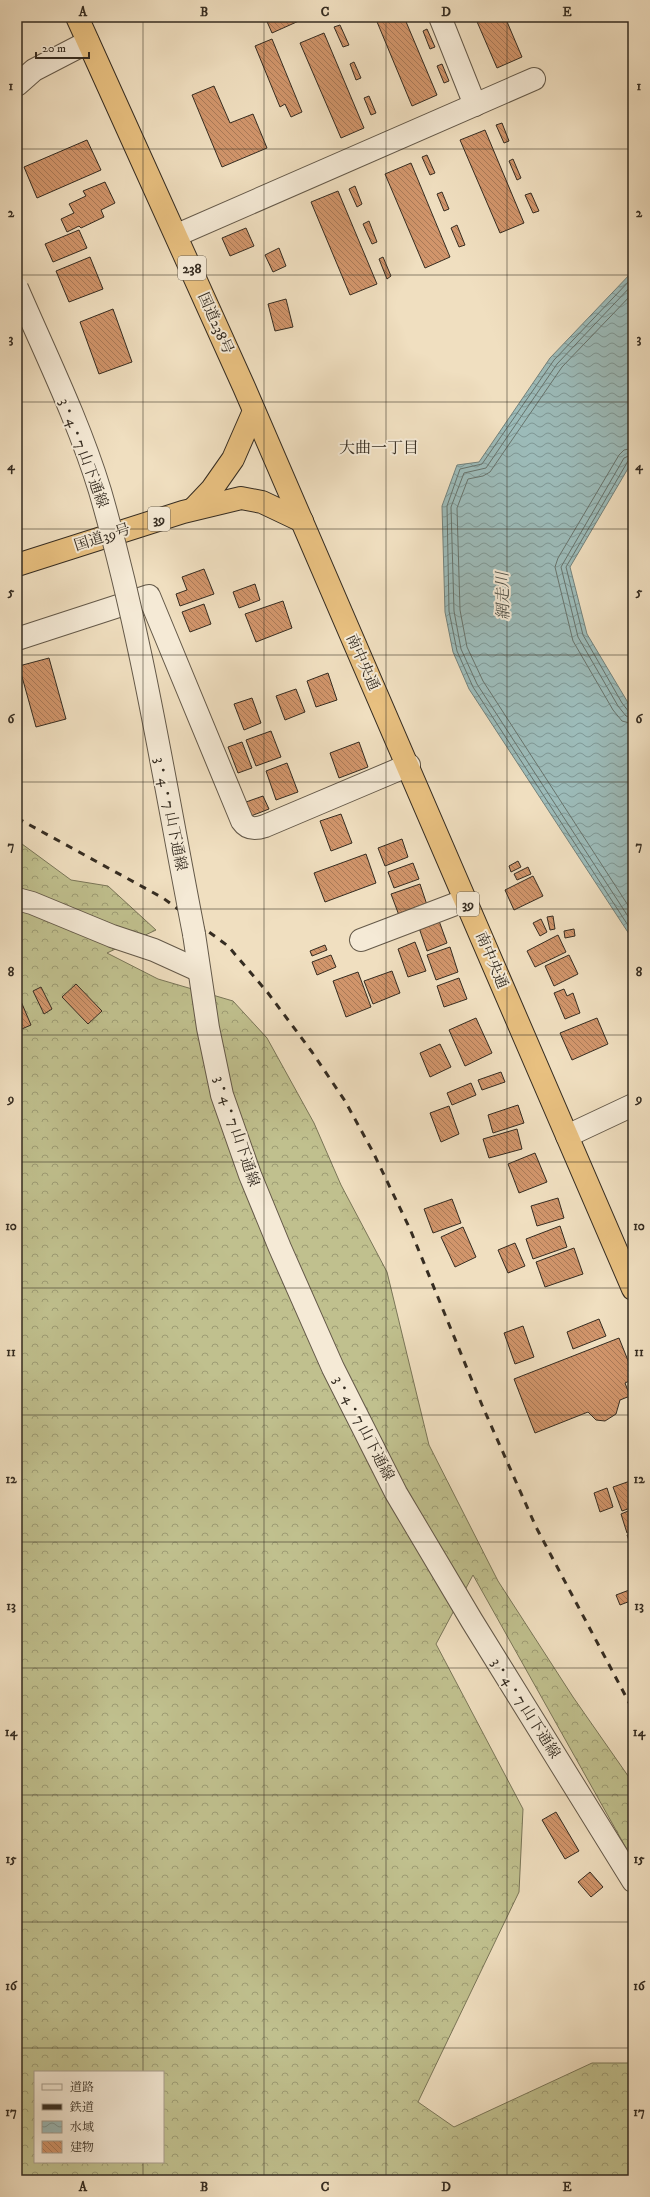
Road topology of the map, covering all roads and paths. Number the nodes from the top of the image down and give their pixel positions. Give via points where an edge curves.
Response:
1 (77, 17) edge
2 (440, 17) edge
3 (88, 42) junction
4 (534, 79) dead end
5 (17, 85) edge
6 (475, 105) junction
7 (177, 235) junction
8 (17, 288) edge
9 (254, 411) junction
10 (194, 508) junction
11 (302, 521) junction
12 (17, 565) edge
13 (17, 639) edge
14 (409, 765) junction
15 (17, 899) edge
16 (466, 900) junction
17 (361, 940) dead end
18 (198, 970) junction
19 (633, 1105) edge
20 (567, 1136) junction
21 (633, 1289) edge
22 (633, 1881) edge

1 - 3 highway, 国道238号 / 238
2 - 6 street
3 - 5 street via 34,70
3 - 7 highway, 国道238号 / 238
4 - 6 street
6 - 7 street
7 - 9 highway, 国道238号 / 238
8 - 18 street, 3・4・7 山下通線, bridge via 79,434 99,491 134,627 194,934
9 - 10 highway via 233,459 212,489
9 - 11 highway, 国道238号 / 238
10 - 11 highway, 国道39号 / 39 via 241,498 262,502
10 - 12 highway, 国道39号 / 39
11 - 14 highway, 南中央通 / 39
13 - 14 street via 150,596 242,820 251,828 265,826
14 - 16 highway, 南中央通 / 39
15 - 18 street via 154,950
16 - 17 street
16 - 20 highway, 南中央通 / 39
18 - 22 street, 3・4・7 山下通線 via 222,1095 250,1175 333,1368 396,1492 472,1621
19 - 20 street
20 - 21 highway, 南中央通 / 39

